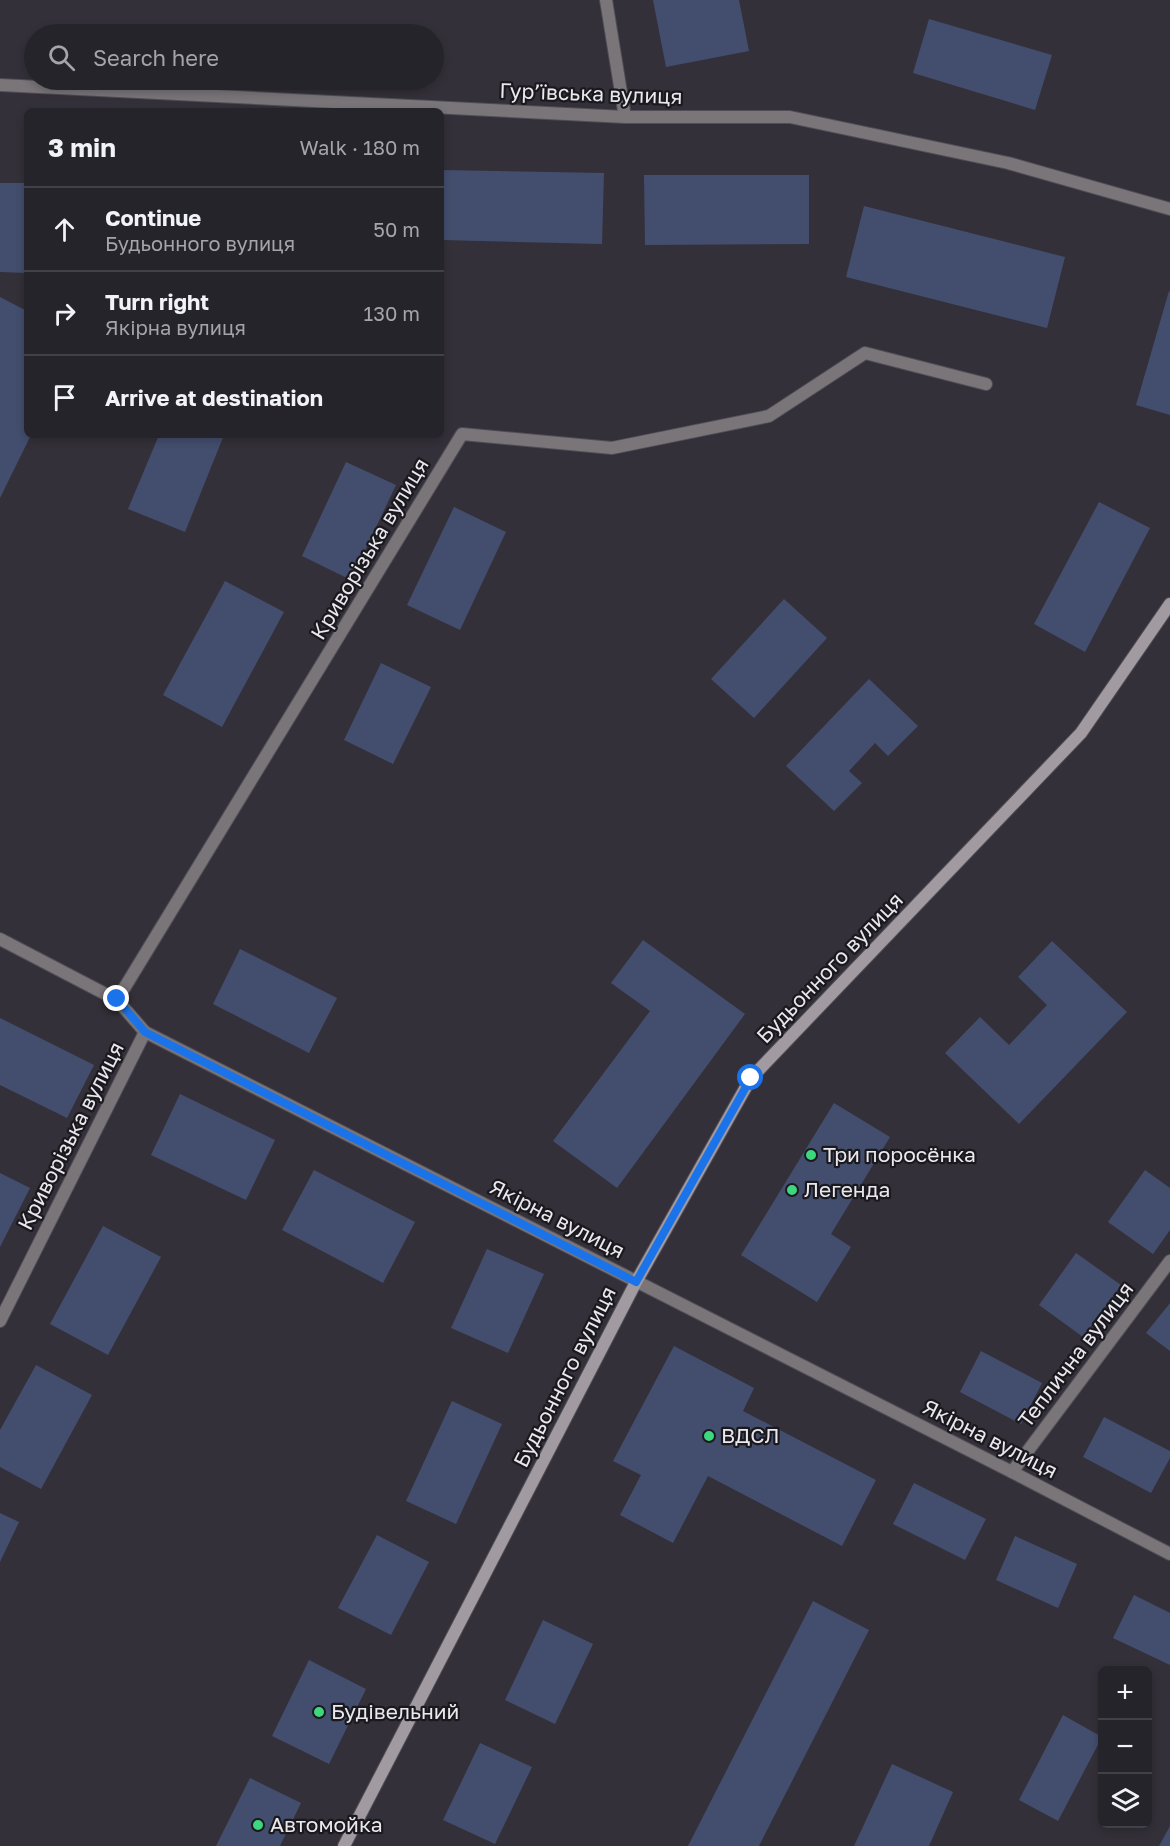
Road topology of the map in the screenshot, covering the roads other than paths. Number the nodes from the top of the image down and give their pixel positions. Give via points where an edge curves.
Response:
1 (606, 0) edge
2 (0, 85) edge
3 (24, 86) edge
4 (98, 90) edge
5 (625, 117) junction
6 (1170, 209) edge
7 (986, 384) dead end
8 (1170, 604) edge
9 (0, 939) edge
10 (117, 999) junction
11 (145, 1032) junction
12 (1170, 1261) edge
13 (636, 1282) junction
14 (0, 1321) edge
15 (1012, 1472) junction
16 (1170, 1554) edge
17 (344, 1846) edge

1 - 5 street
2 - 3 street, Гур’ївська вулиця
4 - 5 street, Гур’ївська вулиця
5 - 6 street, Гур’ївська вулиця via 790,117 1008,163
7 - 10 street, Криворізька вулиця via 865,353 769,416 679,435 612,448 462,434
8 - 13 main road, Будьонного вулиця via 1081,733 751,1078
9 - 10 street, Якірна вулиця
10 - 11 street, Якірна вулиця
11 - 13 street, Якірна вулиця
11 - 14 street, Криворізька вулиця
12 - 15 street, Теплична вулиця
13 - 15 street, Якірна вулиця
13 - 17 main road, Будьонного вулиця
15 - 16 street, Якірна вулиця

